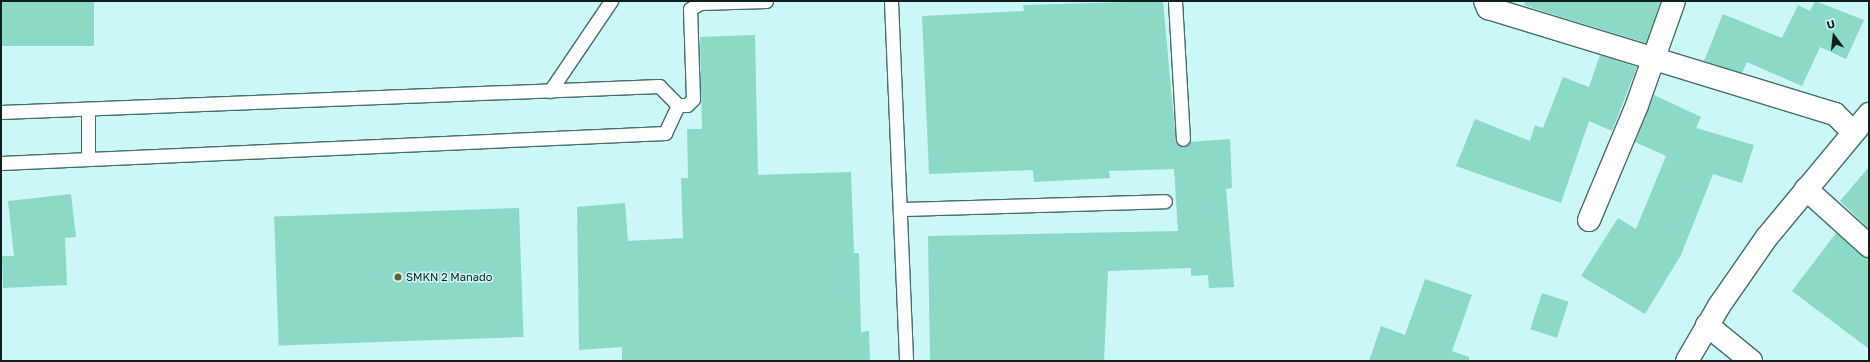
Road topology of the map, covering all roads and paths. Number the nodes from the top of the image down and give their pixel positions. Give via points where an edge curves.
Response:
1 (611, 1) edge
2 (766, 1) edge
3 (891, 1) edge
4 (1175, 1) edge
5 (1485, 1) edge
6 (1674, 1) edge
7 (1653, 58) junction
8 (550, 91) junction
9 (678, 106) junction
10 (88, 109) junction
11 (1, 112) edge
12 (1869, 114) edge
13 (1852, 131) junction
14 (1184, 139) dead end
15 (88, 158) junction
16 (1, 163) edge
17 (1806, 189) junction
18 (1165, 201) dead end
19 (902, 209) junction
20 (1589, 220) dead end
21 (1869, 246) edge
22 (1707, 325) junction
23 (906, 361) edge
24 (1687, 361) edge
25 (1751, 361) edge

1 - 8 lane
2 - 9 lane via 700,3 690,9 693,99 687,105
3 - 19 lane
4 - 14 lane
5 - 7 street via 1488,8
6 - 7 street
7 - 13 street via 1835,114
7 - 20 street
8 - 9 lane via 658,86
8 - 10 lane
9 - 15 lane via 665,133
10 - 11 lane
10 - 15 lane
12 - 13 street
13 - 17 street
15 - 16 lane
17 - 21 street
17 - 22 street
18 - 19 lane
19 - 23 lane
22 - 24 street
22 - 25 street

